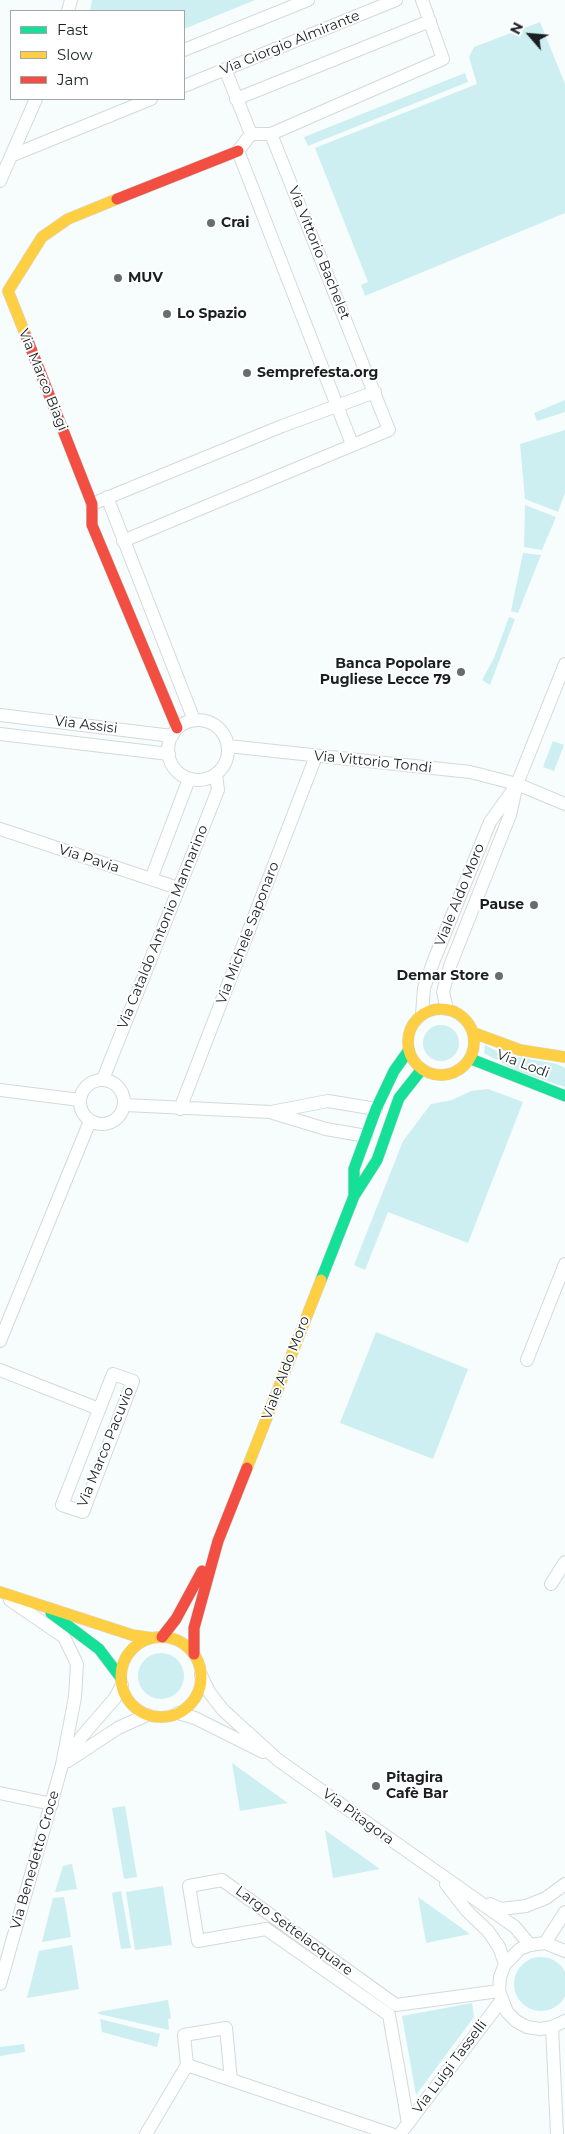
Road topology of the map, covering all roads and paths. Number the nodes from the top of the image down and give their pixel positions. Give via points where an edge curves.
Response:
1 (308, 0) edge
2 (396, 0) edge
3 (422, 0) edge
4 (430, 21) junction
5 (185, 50) edge
6 (225, 69) junction
7 (185, 86) edge
8 (236, 99) junction
9 (36, 100) edge
10 (148, 100) edge
11 (251, 134) junction
12 (272, 134) junction
13 (238, 151) junction
14 (13, 154) junction
15 (0, 181) edge
16 (375, 392) junction
17 (338, 406) junction
18 (352, 444) junction
19 (107, 497) junction
20 (92, 504) junction
21 (123, 541) junction
22 (565, 664) edge
23 (0, 714) edge
24 (194, 720) junction
25 (175, 732) junction
26 (0, 734) edge
27 (228, 746) junction
28 (169, 754) junction
29 (316, 756) junction
30 (216, 774) junction
31 (189, 778) junction
32 (517, 784) junction
33 (565, 804) edge
34 (0, 829) edge
35 (152, 879) junction
36 (178, 888) junction
37 (447, 1009) junction
38 (422, 1014) junction
39 (474, 1033) junction
40 (408, 1050) junction
41 (565, 1057) edge
42 (470, 1059) junction
43 (422, 1069) junction
44 (103, 1079) junction
45 (0, 1090) edge
46 (565, 1096) edge
47 (80, 1100) junction
48 (125, 1105) junction
49 (180, 1109) junction
50 (376, 1109) junction
51 (271, 1112) junction
52 (90, 1121) junction
53 (366, 1136) junction
54 (354, 1196) junction
55 (565, 1264) edge
56 (0, 1342) edge
57 (527, 1360) dead end
58 (0, 1370) edge
59 (99, 1409) junction
60 (218, 1541) junction
61 (565, 1562) edge
62 (552, 1584) dead end
63 (0, 1592) edge
64 (40, 1605) junction
65 (157, 1638) junction
66 (194, 1654) junction
67 (201, 1675) junction
68 (122, 1681) junction
69 (178, 1713) junction
70 (148, 1715) junction
71 (278, 1760) junction
72 (62, 1765) junction
73 (0, 1793) edge
74 (52, 1804) junction
75 (438, 1874) junction
76 (565, 1884) edge
77 (475, 1898) junction
78 (565, 1912) edge
79 (545, 1943) junction
80 (530, 1945) junction
81 (565, 1951) edge
82 (505, 1964) junction
83 (0, 1983) edge
84 (500, 1996) junction
85 (396, 2004) junction
86 (389, 2015) junction
87 (565, 2021) edge
88 (552, 2027) junction
89 (187, 2065) junction
90 (231, 2080) junction
91 (408, 2123) junction
92 (146, 2134) edge
93 (391, 2134) edge
94 (400, 2134) edge
95 (557, 2134) edge

1 - 5 street
2 - 6 street, Via Giorgio Almirante
3 - 4 street
4 - 8 street
4 - 12 street via 443,59
6 - 7 street, Via Giorgio Almirante
6 - 8 street
8 - 11 street
9 - 14 street
10 - 14 street
11 - 12 street
11 - 13 street
12 - 16 street, Via Vittorio Bachelet
13 - 17 street
13 - 20 street, Via Marco Biagi via 68,219 42,237 8,292
14 - 15 street
16 - 17 street
16 - 18 street, Via Vittorio Bachelet via 389,430
17 - 18 street
17 - 19 street
18 - 21 street, Via Vittorio Bachelet
19 - 20 street
19 - 21 street
20 - 25 street, Via Marco Biagi via 92,525
21 - 24 street
22 - 32 street, Viale Aldo Moro
23 - 25 street, Via Assisi
24 - 25 street
24 - 27 street via 210,722 222,732
25 - 28 street
26 - 28 street, Via Assisi
27 - 29 street, Via Vittorio Tondi
27 - 30 street via 226,762
28 - 31 street via 175,769
29 - 32 street, Via Vittorio Tondi via 470,772
29 - 49 street, Via Michele Saponaro
30 - 31 street via 203,780
30 - 36 street, Via Cataldo Antonio Mannarino via 218,790
31 - 35 street
32 - 33 street, Via Vittorio Tondi
32 - 37 street, Viale Aldo Moro via 510,815 450,966 443,992
32 - 38 street, Viale Aldo Moro via 490,822 424,988
34 - 35 street, Via Pavia
35 - 36 street, Via Pavia
36 - 44 street, Via Cataldo Antonio Mannarino
37 - 38 street via 434,1009
37 - 39 street via 459,1013
38 - 40 street, Viale Aldo Moro via 411,1030
39 - 41 street, Via Lodi via 520,1050
39 - 42 street
40 - 43 street
40 - 50 street, Viale Aldo Moro
42 - 43 street via 457,1072 439,1075
42 - 46 street, Via Lodi
43 - 54 street, Viale Aldo Moro via 399,1098 377,1160
44 - 47 street via 88,1085
44 - 48 street via 120,1087
45 - 47 street
47 - 52 street via 84,1115
48 - 49 street
48 - 52 street via 116,1120 98,1124
49 - 51 street
50 - 51 street via 328,1101
50 - 53 street, Viale Aldo Moro
51 - 53 street via 326,1129
52 - 56 street
53 - 54 street, Viale Aldo Moro via 354,1169
54 - 60 street, Viale Aldo Moro
55 - 57 street
58 - 59 street, Via Marco Pacuvio
59 - 59 street, Via Marco Pacuvio via 62,1505 82,1512 134,1380 113,1374
60 - 65 street, Viale Aldo Moro via 176,1619
60 - 66 street, Viale Aldo Moro via 194,1628
61 - 62 street
63 - 64 street
63 - 72 street, Via Benedetto Croce via 64,1637 77,1664 75,1697
64 - 65 street via 132,1635
64 - 68 street via 99,1649
65 - 66 street via 180,1642
65 - 68 street via 130,1652 123,1664
66 - 67 street, Via Pitagora
67 - 69 street via 195,1698
67 - 71 street, Via Pitagora via 223,1710
68 - 70 street via 131,1703
68 - 72 street, Via Benedetto Croce via 115,1698
69 - 70 street, Via Pitagora
69 - 71 street, Via Pitagora via 195,1718
70 - 72 street via 118,1728
71 - 75 street, Via Pitagora
72 - 74 street, Via Benedetto Croce
73 - 74 street
74 - 83 street, Via Benedetto Croce
75 - 77 street, Via Pitagora
75 - 82 street, Via Pitagora via 488,1931
76 - 77 street via 546,1898 526,1906 501,1909
77 - 80 street, Via Pitagora via 515,1926
78 - 79 street
79 - 80 street
79 - 81 street
80 - 82 street via 520,1949
82 - 84 street via 500,1977
84 - 85 street
84 - 88 street via 507,2012 522,2024 540,2029
84 - 91 street, Via Luigi Tasselli
85 - 86 street
85 - 86 street, Largo Settelacquare via 222,1880 189,1886 198,1941 266,1929
86 - 91 street
87 - 88 street
88 - 95 street
89 - 90 street
89 - 90 street via 184,2036 226,2028
89 - 92 street
90 - 93 street
91 - 94 street, Via Luigi Tasselli

